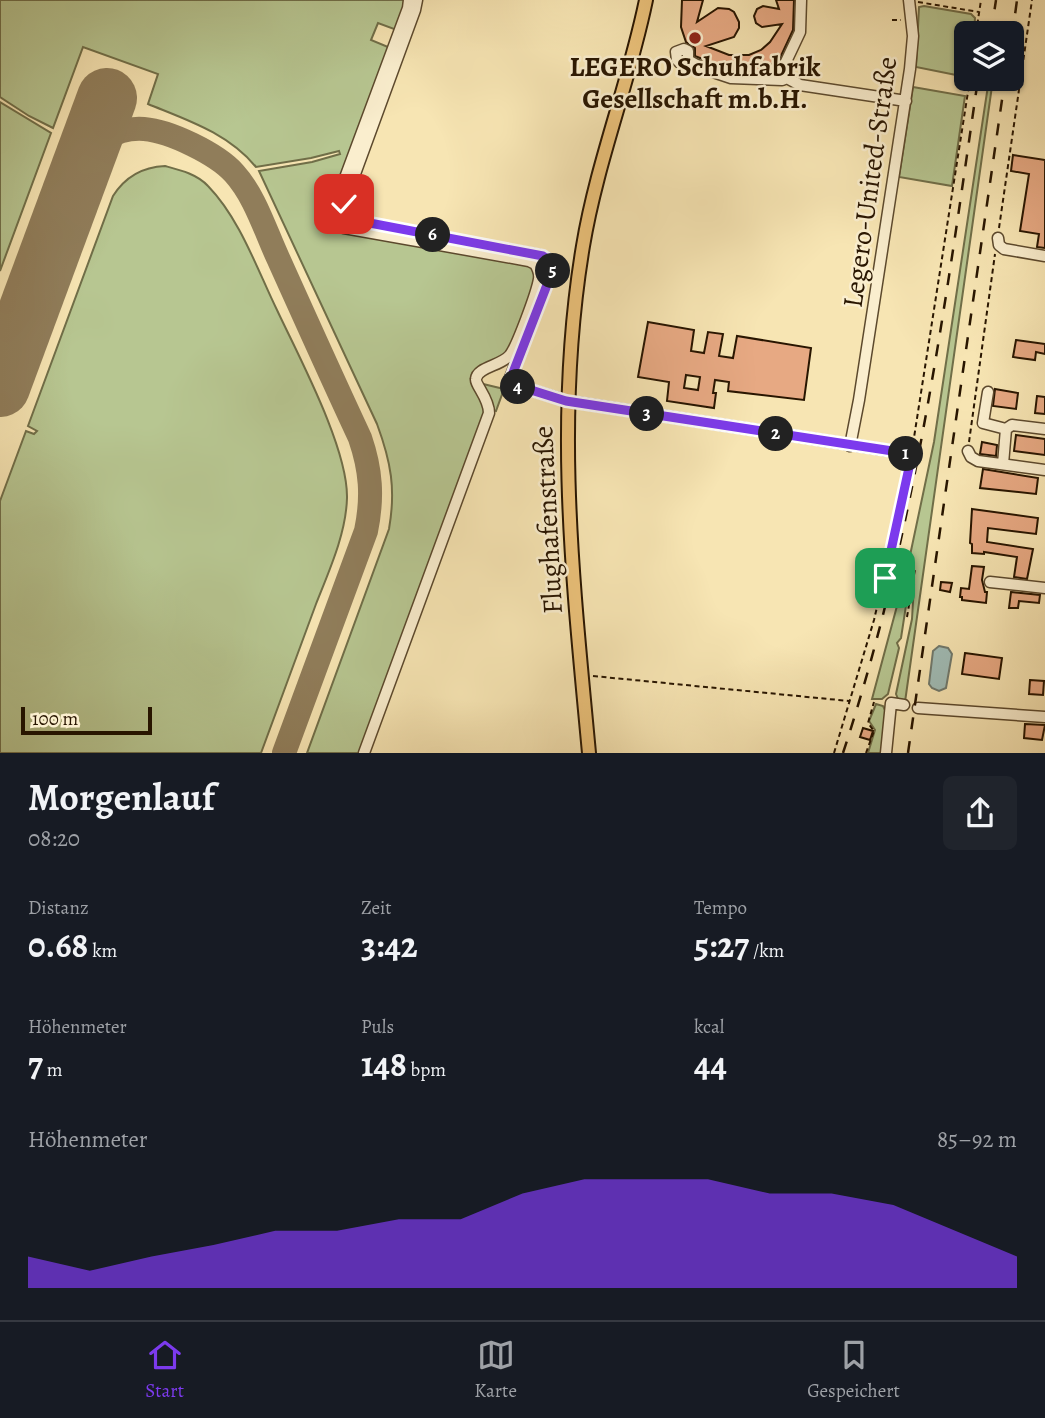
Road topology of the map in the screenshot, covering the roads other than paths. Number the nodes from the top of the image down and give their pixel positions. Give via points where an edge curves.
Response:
1 (409, 0) edge
2 (417, 0) edge
3 (646, 0) edge
4 (801, 0) edge
5 (909, 0) edge
6 (688, 60) dead end
7 (787, 78) junction
8 (906, 101) junction
9 (998, 238) road end
10 (1045, 256) edge
11 (988, 392) dead end
12 (566, 401) junction
13 (1006, 429) junction
14 (1045, 429) edge
15 (850, 446) junction
16 (968, 451) road end
17 (912, 454) road end
18 (1003, 464) junction
19 (1045, 470) edge
20 (990, 582) dead end
21 (1045, 588) edge
22 (904, 705) dead end
23 (918, 708) dead end
24 (1045, 717) edge
25 (364, 753) edge
26 (589, 753) edge
27 (886, 753) edge

1 - 25 street via 332,218 344,228 535,264 540,278 514,350 500,365 482,370 476,384 489,403 489,413
2 - 12 street via 344,212 354,220 551,261 552,272 509,383
3 - 12 main road, Flughafenstraße via 586,229
4 - 7 street via 800,32 783,68
5 - 8 street, Legero-United-Straße via 913,36
6 - 7 street via 731,78
7 - 8 street via 800,85
8 - 15 street, Legero-United-Straße
9 - 10 street via 1004,249
11 - 13 street via 983,423
12 - 15 street
12 - 26 main road, Flughafenstraße via 569,540
13 - 14 street via 1012,425
13 - 18 street
15 - 17 street
16 - 18 street via 974,459
18 - 19 street
20 - 21 street
22 - 27 street via 891,703
23 - 24 street

